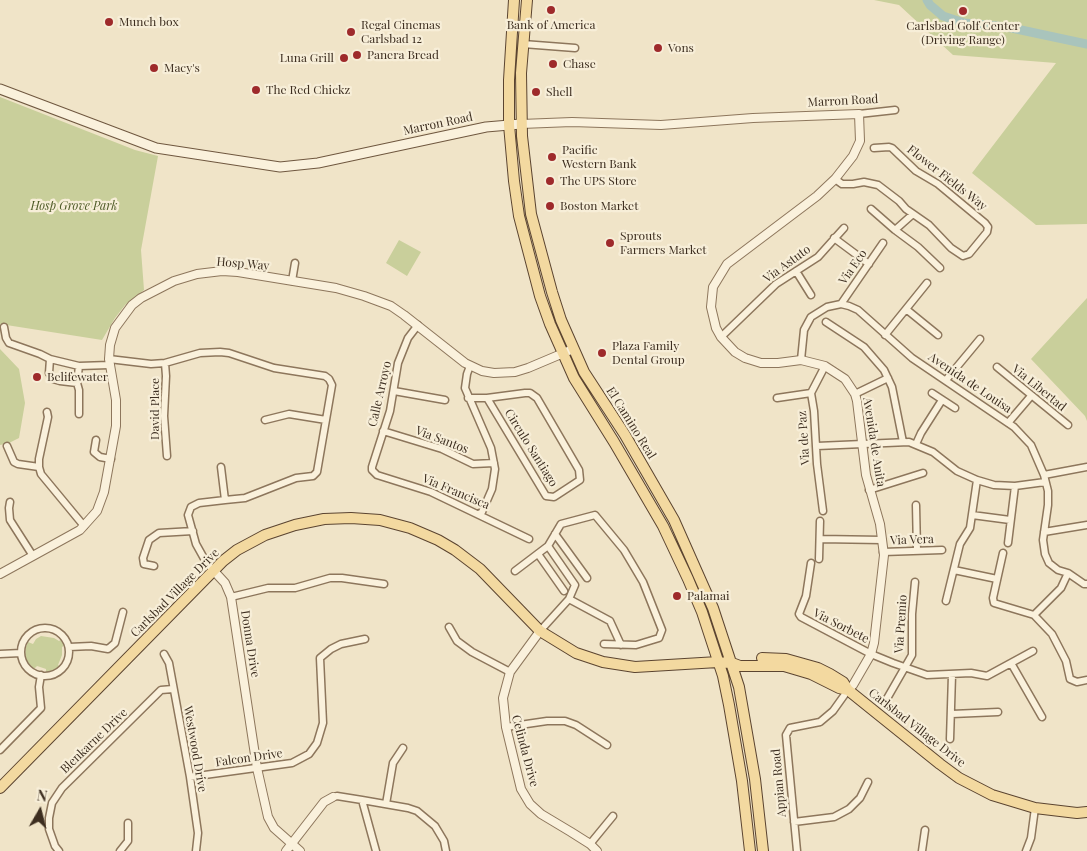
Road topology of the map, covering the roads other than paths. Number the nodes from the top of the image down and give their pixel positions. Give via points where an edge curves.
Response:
1 (527, 0) edge
2 (513, 2) edge
3 (523, 44) junction
4 (575, 48) dead end
5 (0, 89) edge
6 (895, 110) dead end
7 (858, 114) junction
8 (521, 124) junction
9 (509, 125) junction
10 (874, 148) dead end
11 (835, 179) junction
12 (872, 209) dead end
13 (913, 214) junction
14 (844, 228) dead end
15 (895, 230) junction
16 (834, 238) junction
17 (883, 244) dead end
18 (295, 263) dead end
19 (870, 264) junction
20 (940, 268) dead end
21 (796, 271) junction
22 (292, 281) junction
23 (927, 283) dead end
24 (811, 295) dead end
25 (841, 304) junction
26 (906, 309) junction
27 (826, 322) dead end
28 (4, 326) dead end
29 (418, 326) junction
30 (885, 335) junction
31 (938, 335) dead end
32 (721, 337) junction
33 (980, 339) dead end
34 (573, 349) junction
35 (562, 354) junction
36 (50, 359) junction
37 (801, 360) junction
38 (109, 362) junction
39 (165, 363) junction
40 (79, 366) junction
41 (470, 366) junction
42 (825, 366) junction
43 (997, 367) dead end
44 (888, 378) junction
45 (946, 380) junction
46 (78, 383) junction
47 (394, 391) junction
48 (811, 393) junction
49 (932, 393) dead end
50 (855, 394) junction
51 (1030, 396) junction
52 (468, 398) junction
53 (487, 398) junction
54 (777, 398) dead end
55 (445, 400) dead end
56 (942, 400) junction
57 (955, 408) dead end
58 (47, 412) dead end
59 (79, 414) dead end
60 (265, 420) dead end
61 (326, 420) junction
62 (1008, 423) junction
63 (1068, 425) dead end
64 (383, 431) junction
65 (96, 440) dead end
66 (903, 442) junction
67 (863, 443) junction
68 (916, 444) junction
69 (7, 446) dead end
70 (817, 446) junction
71 (167, 456) dead end
72 (111, 459) junction
73 (494, 463) junction
74 (39, 467) junction
75 (221, 467) dead end
76 (1087, 467) edge
77 (372, 470) joint
78 (923, 473) dead end
79 (1045, 479) junction
80 (977, 480) junction
81 (1015, 486) junction
82 (869, 490) junction
83 (225, 500) junction
84 (10, 502) dead end
85 (916, 505) dead end
86 (823, 511) dead end
87 (479, 514) junction
88 (972, 516) junction
89 (1010, 520) junction
90 (820, 521) dead end
91 (1087, 524) edge
92 (84, 526) junction
93 (193, 531) junction
94 (1044, 532) junction
95 (555, 534) junction
96 (529, 539) dead end
97 (820, 539) junction
98 (882, 540) junction
99 (1008, 543) dead end
100 (548, 546) junction
101 (942, 550) dead end
102 (917, 551) junction
103 (883, 552) junction
104 (1003, 553) dead end
105 (538, 554) junction
106 (33, 556) junction
107 (819, 559) dead end
108 (811, 563) dead end
109 (154, 566) dead end
110 (213, 570) junction
111 (954, 570) junction
112 (515, 571) dead end
113 (1068, 573) junction
114 (0, 574) edge
115 (587, 578) dead end
116 (997, 579) junction
117 (915, 582) dead end
118 (384, 584) dead end
119 (1087, 584) edge
120 (564, 591) dead end
121 (231, 597) junction
122 (569, 599) junction
123 (946, 601) dead end
124 (123, 612) dead end
125 (1034, 615) junction
126 (450, 627) dead end
127 (540, 631) junction
128 (365, 639) dead end
129 (604, 644) dead end
130 (621, 645) junction
131 (69, 647) junction
132 (1033, 651) dead end
133 (21, 653) junction
134 (0, 654) edge
135 (164, 654) dead end
136 (871, 654) junction
137 (718, 662) junction
138 (732, 662) junction
139 (1011, 663) junction
140 (905, 667) junction
141 (510, 672) junction
142 (41, 675) junction
143 (952, 675) junction
144 (1087, 680) edge
145 (173, 689) junction
146 (848, 690) junction
147 (885, 702) dead end
148 (998, 712) dead end
149 (952, 714) junction
150 (1042, 717) dead end
151 (506, 727) junction
152 (950, 739) dead end
153 (607, 745) dead end
154 (403, 748) dead end
155 (0, 750) edge
156 (258, 768) junction
157 (190, 777) junction
158 (868, 782) dead end
159 (0, 788) edge
160 (333, 797) joint
161 (362, 800) junction
162 (386, 804) junction
163 (1035, 808) junction
164 (1087, 812) edge
165 (613, 816) dead end
166 (128, 822) dead end
167 (794, 822) junction
168 (925, 830) dead end
169 (292, 843) junction
170 (590, 844) junction
171 (59, 851) edge
172 (120, 851) edge
173 (196, 851) edge
174 (286, 851) edge
175 (300, 851) edge
176 (376, 851) edge
177 (446, 851) edge
178 (597, 851) edge
179 (750, 851) edge
180 (763, 851) edge
181 (797, 851) edge
182 (922, 851) edge
183 (1026, 851) edge

1 - 3 main road, El Camino Real
2 - 9 main road, El Camino Real
3 - 4 street
3 - 8 main road, El Camino Real
5 - 9 main road, Marron Road via 156,148 280,167 318,164 486,127
6 - 7 street, Marron Road
7 - 8 street, Marron Road via 660,126 572,122
7 - 11 street, Avenida de Anita via 858,148
8 - 9 main road, Marron Road
8 - 34 main road, El Camino Real via 531,214 552,292
9 - 35 main road, El Camino Real via 519,216 540,296
10 - 13 street, Flower Fields Way via 892,148 916,171 938,184 985,223 987,232 963,256
11 - 13 street, Flower Fields Way via 842,184 864,182 878,185
11 - 32 street, Avenida de Anita via 721,271 713,287 711,307
12 - 15 street
13 - 15 street
14 - 16 street, Via Astuto
15 - 20 street
16 - 19 street
16 - 21 street, Via Astuto via 818,257
17 - 19 street, Via Eco
18 - 22 street
19 - 25 street, Via Eco
21 - 24 street
21 - 32 street, Via Astuto via 776,284
22 - 29 street, Hosp Way via 336,288 378,300
22 - 38 street, Hosp Way via 222,271 174,281 141,298 125,313 115,328
23 - 26 street
25 - 30 street, Avenida de Louisa via 858,310
25 - 37 street via 826,307 811,317 804,330
26 - 30 street
26 - 31 street
27 - 44 street via 864,347
28 - 36 street via 9,343
29 - 41 street, Hosp Way
29 - 47 street, Calle Arroyo via 408,338 398,363
30 - 45 street, Avenida de Louisa
32 - 37 street, Avenida de Anita via 735,352 762,363
33 - 45 street
34 - 35 street, Hosp Way
34 - 138 main road, El Camino Real via 674,520 703,583
35 - 41 street, Hosp Way via 514,372 494,373
35 - 137 main road, El Camino Real via 663,526 692,587
36 - 40 street
36 - 46 street via 49,373 53,379
37 - 42 street, Avenida de Anita
38 - 39 street
38 - 40 street
38 - 72 street, Hosp Way via 117,416
39 - 61 street via 200,353 220,352 274,368 325,376 332,385
39 - 71 street, David Place
40 - 46 street
41 - 52 street via 465,388
42 - 48 street, Via de Paz
42 - 50 street, Avenida de Anita via 845,379
43 - 51 street, Via Libertad
44 - 50 street
44 - 66 street
45 - 62 street, Avenida de Louisa
46 - 59 street
47 - 55 street
47 - 64 street, Calle Arroyo
48 - 54 street
48 - 70 street, Via de Paz
49 - 56 street
50 - 67 street, Avenida de Anita
51 - 62 street
51 - 63 street, Via Libertad
52 - 53 street
52 - 73 street via 491,448
53 - 53 street, Circulo Santiago via 546,496 554,497 580,480 579,470 537,398 530,393
56 - 57 street
56 - 68 street
58 - 74 street
60 - 61 street via 289,414
61 - 83 street via 317,472 313,476 296,478 245,498
62 - 79 street, Avenida de Louisa via 1031,445
64 - 73 street, Via Santos via 442,449 473,464
64 - 77 street, Calle Arroyo
65 - 72 street via 94,452
66 - 67 street
66 - 68 street
67 - 70 street
67 - 82 street, Avenida de Anita
68 - 80 street
69 - 74 street via 14,462
70 - 86 street, Via de Paz
72 - 92 street, Hosp Way via 100,504
73 - 87 street via 492,489
74 - 92 street via 40,474
75 - 83 street
76 - 79 street
77 - 87 street, Via Francisca via 377,475 431,492
78 - 82 street
79 - 81 street
79 - 94 street, Avenida de Louisa via 1048,498
80 - 81 street
80 - 88 street
81 - 89 street
82 - 98 street, Avenida de Anita
83 - 93 street, Donna Drive via 191,507 188,514
84 - 106 street via 10,520
85 - 102 street
87 - 96 street, Via Francisca
88 - 89 street
88 - 111 street via 970,528 960,544
89 - 99 street
90 - 97 street
91 - 94 street
92 - 106 street, Hosp Way
93 - 109 street via 159,533 150,540 143,558 144,564
93 - 110 street, Donna Drive via 196,544
94 - 113 street, Avenida de Louisa via 1045,554 1049,562
95 - 100 street
95 - 115 street
95 - 130 street via 561,524 596,515 624,550 643,582 662,630 659,638 636,645
97 - 98 street
97 - 107 street
98 - 103 street, Avenida de Anita
100 - 105 street
100 - 122 street via 575,585
101 - 102 street, Via Vera
102 - 103 street, Via Vera
103 - 136 street, Avenida de Anita
104 - 116 street
105 - 112 street
105 - 120 street
106 - 114 street, Hosp Way
108 - 136 street, Via Sorbete via 806,596 799,614
110 - 121 street, Donna Drive via 225,583
110 - 127 main road, Carlsbad Village Drive via 246,545 295,524 340,518 380,520 420,532 455,550 485,573
110 - 159 main road, Carlsbad Village Drive
111 - 116 street
111 - 123 street
113 - 119 street
113 - 125 street via 1061,588
116 - 125 street via 994,603
117 - 140 street, Via Premio via 912,655
118 - 121 street via 330,578 295,588 268,588
121 - 156 street, Donna Drive
122 - 127 street
122 - 130 street via 610,621
124 - 131 street via 115,643 108,649
125 - 144 street via 1052,634 1066,661 1070,679 1077,682
126 - 141 street via 457,642
127 - 137 main road, Carlsbad Village Drive via 576,653 615,665 654,667
127 - 141 street, Celinda Drive
128 - 156 street, Falcon Drive via 341,644 320,658 324,723 309,754 292,763
129 - 130 street
131 - 133 street via 64,636 43,628 27,636
131 - 142 street via 63,669 53,675
132 - 139 street, Via Sorbete
133 - 134 street
133 - 142 street via 27,667
135 - 145 street, Westwood Drive via 169,663
136 - 140 street, Via Sorbete
136 - 146 street, Avenida de Anita
137 - 138 main road, Carlsbad Village Drive
137 - 179 main road, El Camino Real via 737,744
138 - 146 main road, Carlsbad Village Drive via 738,659 786,659 830,674 843,682
138 - 180 main road, El Camino Real via 745,718
139 - 143 street, Via Sorbete via 987,676 971,673
139 - 150 street
140 - 143 street, Via Sorbete via 928,676
140 - 147 street, Via Premio
141 - 151 street, Celinda Drive via 503,698
142 - 155 street via 40,708
143 - 149 street
145 - 157 street, Westwood Drive
145 - 171 street, Blenkarne Drive via 162,690 62,788 52,803 48,818 49,829
146 - 163 main road, Carlsbad Village Drive via 959,778 992,795
146 - 167 street, Appian Road via 833,711 820,722 787,732
148 - 149 street
149 - 152 street
151 - 153 street via 565,721
151 - 170 street, Celinda Drive via 521,789 530,804
154 - 162 street via 393,763
156 - 157 street, Falcon Drive
156 - 169 street, Donna Drive via 268,817 274,828
157 - 173 street, Westwood Drive via 198,833
158 - 167 street via 860,798 849,809 834,817
160 - 161 street
160 - 169 street via 324,802
161 - 162 street
161 - 176 street
162 - 177 street via 423,815 435,826
163 - 164 main road, Carlsbad Village Drive
163 - 183 street
165 - 170 street
166 - 172 street via 128,841
167 - 181 street, Appian Road
168 - 182 street
169 - 174 street
169 - 175 street, Donna Drive
170 - 178 street, Celinda Drive

